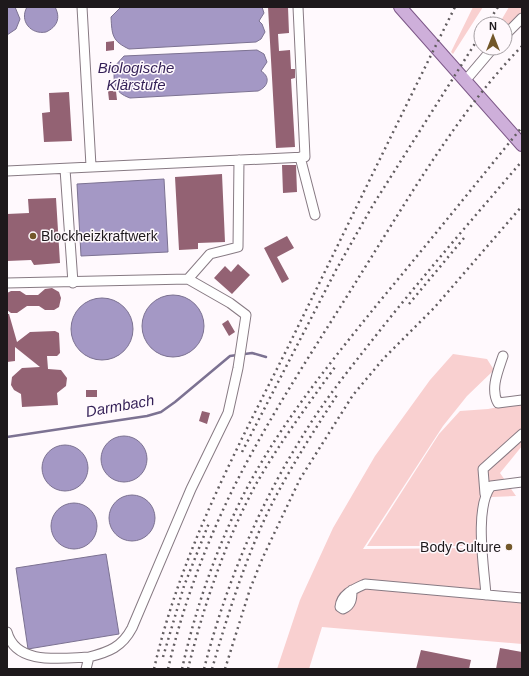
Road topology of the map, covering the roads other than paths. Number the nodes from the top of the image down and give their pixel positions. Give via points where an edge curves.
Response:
1 (82, 7) edge
2 (298, 7) edge
3 (400, 7) edge
4 (522, 18) edge
5 (513, 27) edge
6 (486, 56) edge
7 (465, 81) junction
8 (522, 144) edge
9 (300, 157) junction
10 (239, 160) junction
11 (91, 166) junction
12 (65, 170) junction
13 (7, 171) edge
14 (315, 215) dead end
15 (188, 279) junction
16 (7, 283) edge
17 (73, 283) junction
18 (503, 356) dead end
19 (522, 400) edge
20 (522, 434) edge
21 (522, 482) edge
22 (485, 494) junction
23 (352, 590) dead end
24 (486, 595) junction
25 (522, 598) edge
26 (7, 632) edge
27 (89, 657) junction
28 (86, 669) edge

1 - 11 lane
2 - 9 lane via 305,157
3 - 7 main road
4 - 5 lane
6 - 7 lane
7 - 8 main road
9 - 10 lane
9 - 14 lane
10 - 11 lane
10 - 15 lane via 238,246 210,254
11 - 12 lane
12 - 13 lane
12 - 17 lane
15 - 17 lane
15 - 27 lane via 246,315 228,413 130,631 118,646
16 - 17 lane
18 - 19 lane via 494,396 498,403 507,404
20 - 22 lane via 483,469
21 - 22 lane via 491,486
22 - 24 lane via 482,518
23 - 24 lane via 364,584
24 - 25 lane
26 - 27 lane via 14,646 32,656
27 - 28 lane

